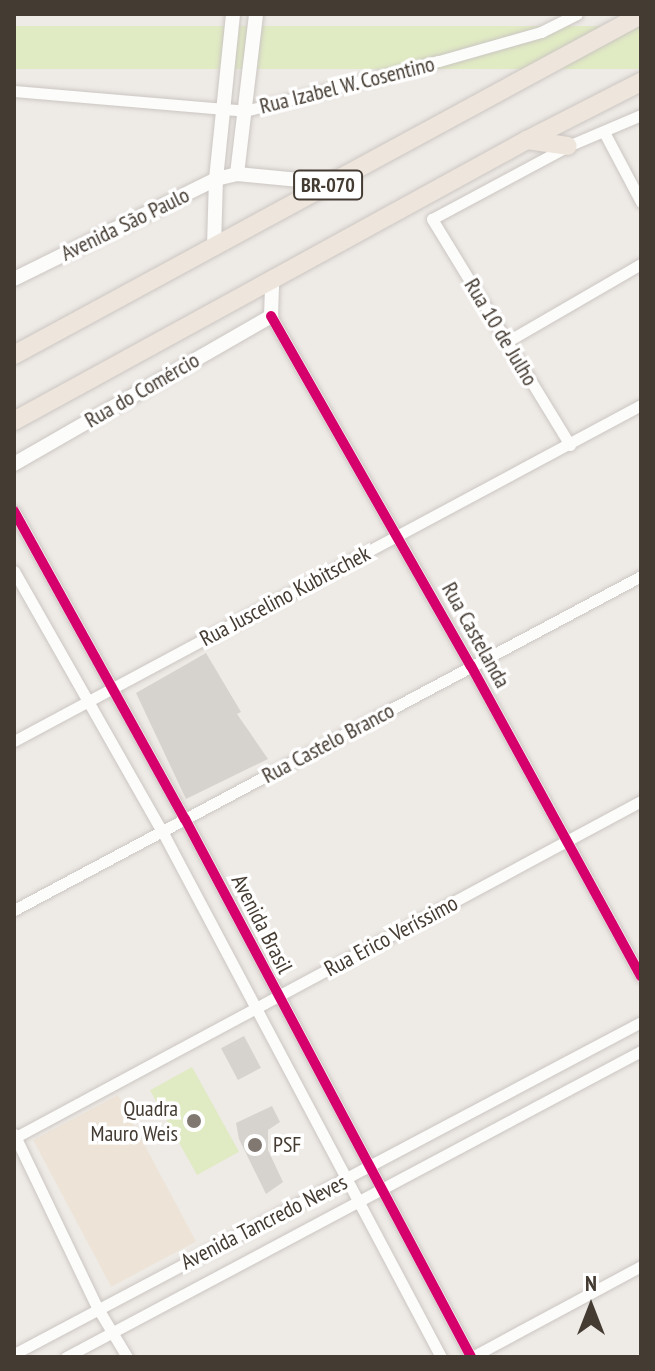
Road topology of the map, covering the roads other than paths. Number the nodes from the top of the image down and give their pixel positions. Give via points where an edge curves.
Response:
1 (233, 14) edge
2 (256, 14) edge
3 (577, 14) edge
4 (641, 15) edge
5 (641, 82) edge
6 (14, 91) edge
7 (223, 110) junction
8 (245, 111) junction
9 (641, 115) edge
10 (605, 134) junction
11 (527, 140) junction
12 (568, 146) junction
13 (237, 174) junction
14 (216, 179) junction
15 (331, 183) junction
16 (641, 202) edge
17 (214, 246) junction
18 (641, 264) edge
19 (14, 279) edge
20 (272, 279) junction
21 (271, 316) junction
22 (508, 341) junction
23 (14, 355) edge
24 (641, 405) edge
25 (14, 421) edge
26 (570, 445) junction
27 (14, 464) edge
28 (14, 511) edge
29 (397, 537) junction
30 (14, 571) edge
31 (641, 576) edge
32 (471, 666) junction
33 (113, 687) junction
34 (89, 699) junction
35 (14, 741) edge
36 (641, 801) edge
37 (185, 819) junction
38 (162, 831) junction
39 (565, 842) junction
40 (14, 910) edge
41 (641, 977) edge
42 (277, 997) junction
43 (254, 1009) junction
44 (641, 1022) edge
45 (641, 1051) edge
46 (15, 1137) edge
47 (369, 1168) junction
48 (346, 1180) junction
49 (381, 1190) junction
50 (358, 1202) junction
51 (641, 1266) edge
52 (97, 1307) junction
53 (112, 1332) junction
54 (14, 1354) edge
55 (66, 1357) edge
56 (127, 1357) edge
57 (441, 1357) edge
58 (471, 1357) edge

1 - 7 street
2 - 8 street
3 - 8 street, Rua Izabel W. Cosentino via 541,32
4 - 15 highway, BR-070
5 - 11 highway, BR-070
6 - 7 street, Rua Izabel W. Cosentino
7 - 8 street, Rua Izabel W. Cosentino
7 - 14 street
8 - 13 street
9 - 10 street
10 - 12 street
10 - 16 street
11 - 12 highway
11 - 20 highway, BR-070
12 - 22 street, Rua 10 de Julho via 432,219
13 - 14 street, Avenida São Paulo
13 - 15 street, Avenida São Paulo
14 - 17 street
14 - 19 street, Avenida São Paulo
15 - 17 highway, BR-070
17 - 23 highway, BR-070
18 - 22 street
20 - 21 street
20 - 25 highway, BR-070
21 - 27 street, Rua do Comércio
21 - 29 street, Rua Castelanda
22 - 26 street, Rua 10 de Julho
24 - 26 street, Rua Juscelino Kubitschek
26 - 29 street, Rua Juscelino Kubitschek
28 - 33 street, Avenida Brasil
29 - 32 street, Rua Castelanda
29 - 33 street, Rua Juscelino Kubitschek
30 - 34 street, Avenida Brasil
31 - 32 street, Rua Castelo Branco
32 - 37 street, Rua Castelo Branco
32 - 39 street, Rua Castelanda
33 - 34 street, Rua Juscelino Kubitschek
33 - 37 street, Avenida Brasil
34 - 35 street, Rua Juscelino Kubitschek
34 - 38 street, Avenida Brasil
36 - 39 street, Rua Erico Veríssimo
37 - 38 street, Rua Castelo Branco
37 - 42 street, Avenida Brasil
38 - 40 street, Rua Castelo Branco
38 - 43 street, Avenida Brasil
39 - 41 street, Rua Castelanda
39 - 42 street, Rua Erico Veríssimo
42 - 43 street, Rua Erico Veríssimo
42 - 47 street, Avenida Brasil
43 - 46 street, Rua Erico Veríssimo
43 - 48 street, Avenida Brasil
44 - 47 street, Avenida Tancredo Neves
45 - 49 street, Avenida Tancredo Neves
46 - 52 street
47 - 48 street, Avenida Tancredo Neves
47 - 49 street, Avenida Brasil
48 - 50 street, Avenida Brasil
48 - 52 street, Avenida Tancredo Neves
49 - 50 street, Avenida Tancredo Neves
49 - 58 street, Avenida Brasil
50 - 53 street, Avenida Tancredo Neves
50 - 57 street, Avenida Brasil
51 - 58 street
52 - 53 street
52 - 54 street, Avenida Tancredo Neves
53 - 55 street, Avenida Tancredo Neves
53 - 56 street

